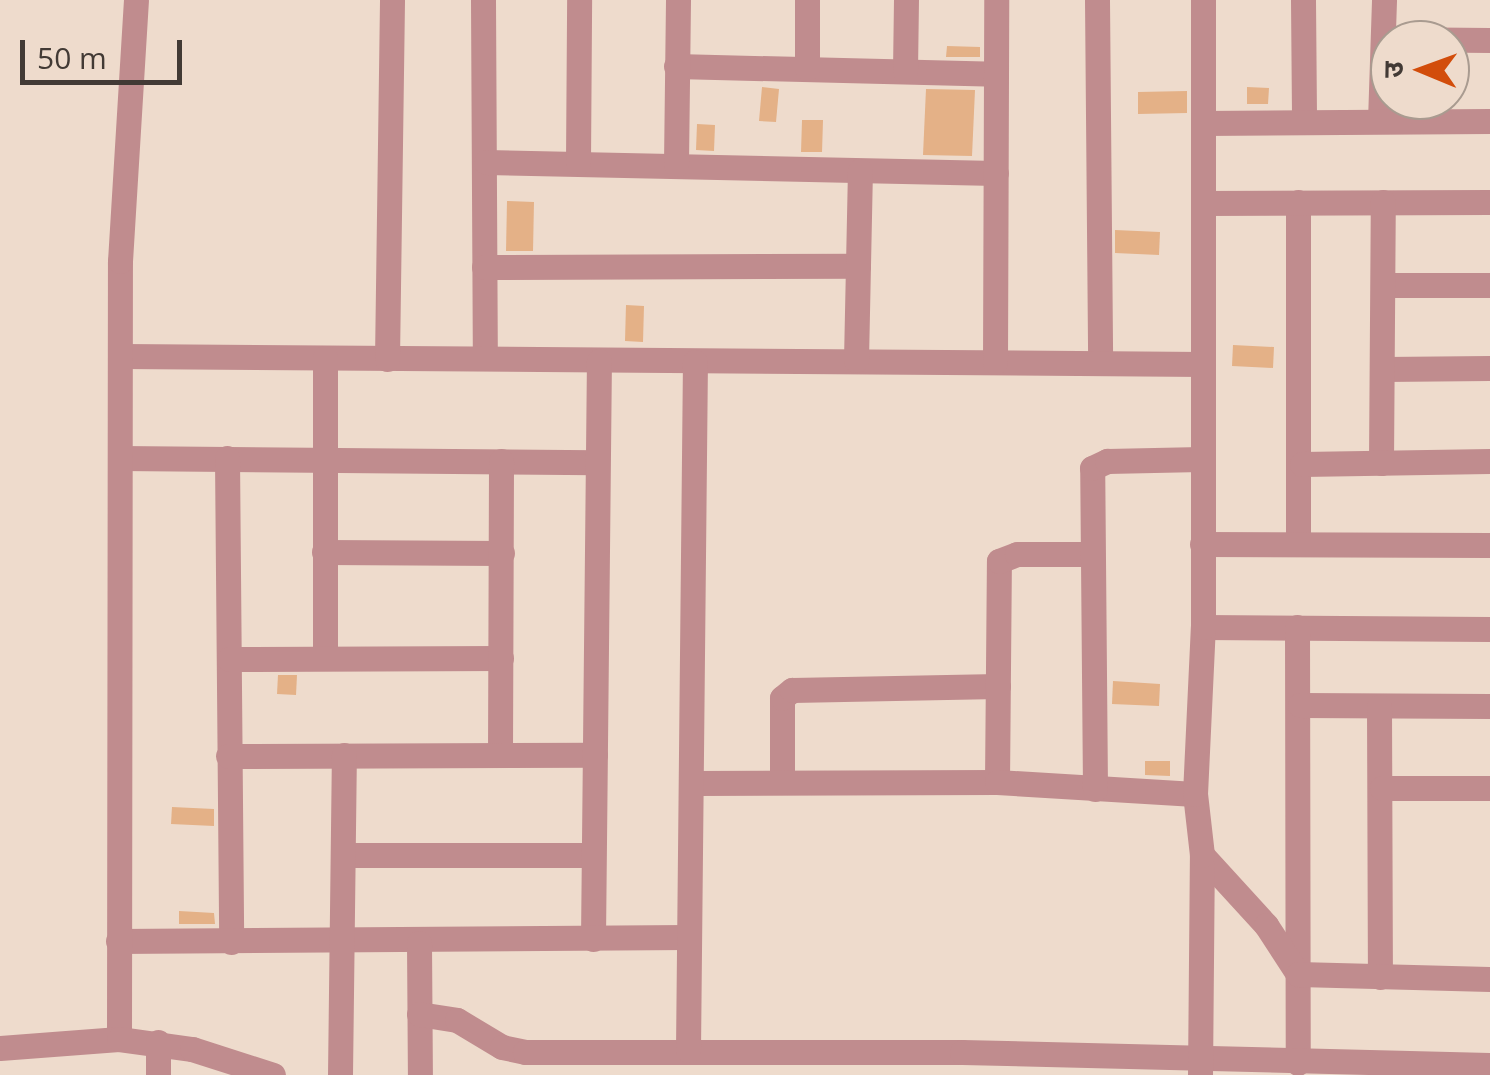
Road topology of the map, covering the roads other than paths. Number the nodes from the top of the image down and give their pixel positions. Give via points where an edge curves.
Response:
1 (136, 0) edge
2 (392, 0) edge
3 (484, 0) edge
4 (579, 0) edge
5 (678, 0) edge
6 (807, 0) edge
7 (906, 0) edge
8 (996, 0) edge
9 (1097, 0) edge
10 (1202, 0) edge
11 (1303, 0) edge
12 (676, 66) junction
13 (807, 68) junction
14 (905, 71) junction
15 (995, 74) junction
16 (1304, 121) junction
17 (1380, 121) joint
18 (1490, 122) edge
19 (1203, 123) junction
20 (486, 162) junction
21 (578, 162) junction
22 (676, 164) junction
23 (860, 171) junction
24 (996, 173) junction
25 (1298, 202) junction
26 (1383, 202) junction
27 (1490, 202) edge
28 (1203, 203) junction
29 (858, 266) junction
30 (484, 268) junction
31 (1383, 285) junction
32 (1490, 285) edge
33 (122, 356) junction
34 (325, 358) junction
35 (485, 358) junction
36 (387, 359) junction
37 (856, 360) junction
38 (598, 361) junction
39 (696, 362) junction
40 (995, 362) junction
41 (1100, 363) junction
42 (1204, 364) junction
43 (1490, 368) edge
44 (1384, 369) junction
45 (120, 458) junction
46 (228, 458) junction
47 (324, 458) junction
48 (1202, 458) junction
49 (1490, 460) edge
50 (501, 461) junction
51 (596, 462) junction
52 (1382, 463) junction
53 (1302, 464) junction
54 (1202, 544) junction
55 (1298, 544) junction
56 (1490, 544) edge
57 (324, 552) junction
58 (502, 553) junction
59 (1092, 554) junction
60 (1203, 626) junction
61 (1297, 626) junction
62 (1490, 628) edge
63 (325, 658) junction
64 (501, 658) junction
65 (229, 659) junction
66 (998, 686) junction
67 (1300, 705) junction
68 (1490, 706) edge
69 (1379, 707) junction
70 (500, 754) junction
71 (594, 755) junction
72 (228, 756) junction
73 (344, 756) junction
74 (782, 781) junction
75 (997, 782) junction
76 (696, 783) junction
77 (1382, 788) junction
78 (1490, 788) edge
79 (1095, 789) junction
80 (1195, 794) junction
81 (345, 855) junction
82 (1202, 855) junction
83 (592, 856) junction
84 (688, 937) junction
85 (593, 938) junction
86 (118, 940) junction
87 (231, 942) junction
88 (341, 943) junction
89 (419, 943) junction
90 (1298, 974) junction
91 (1380, 977) junction
92 (1490, 979) edge
93 (419, 1014) junction
94 (119, 1038) junction
95 (158, 1042) junction
96 (2, 1048) edge
97 (688, 1050) junction
98 (961, 1063) edge
99 (1298, 1063) junction
100 (831, 1064) edge
101 (1490, 1065) edge
102 (1200, 1066) edge
103 (1248, 1068) edge
104 (1433, 1070) edge
105 (4, 1075) edge
106 (158, 1075) edge
107 (273, 1075) edge
108 (340, 1075) edge
109 (420, 1075) edge

1 - 33 street via 123,190
2 - 36 street
3 - 20 street
4 - 21 street
5 - 12 street
6 - 13 street
7 - 14 street
8 - 15 street
9 - 41 street
10 - 19 street
11 - 16 street
12 - 13 street
12 - 22 street
13 - 14 street
14 - 15 street
15 - 24 street
16 - 17 street
16 - 19 street
17 - 18 street
19 - 28 street
20 - 21 street
20 - 30 street
21 - 22 street
22 - 23 street
23 - 24 street
23 - 29 street
24 - 40 street
25 - 26 street
25 - 28 street
25 - 53 street
26 - 27 street
26 - 31 street
28 - 42 street
29 - 30 street
29 - 37 street
30 - 35 street
31 - 32 street
31 - 44 street
33 - 34 street
33 - 45 street
34 - 36 street
34 - 47 street
35 - 36 street
35 - 38 street
37 - 39 street
37 - 40 street
38 - 39 street
38 - 51 street
39 - 76 street
40 - 41 street
41 - 42 street
42 - 48 street
43 - 44 street
44 - 52 street
45 - 46 street
45 - 86 street
46 - 47 street
46 - 65 street
47 - 50 street
47 - 57 street
48 - 54 street
48 - 59 street via 1095,464
49 - 52 street
50 - 51 street
50 - 58 street
51 - 71 street
52 - 53 street
53 - 55 street
54 - 55 street
54 - 60 street
55 - 56 street
57 - 58 street
57 - 63 street
58 - 64 street
59 - 66 street via 1017,554 999,561
59 - 79 street
60 - 61 street
60 - 80 street
61 - 62 street
61 - 67 street
63 - 64 street
63 - 65 street
64 - 70 street
65 - 72 street
66 - 74 street via 792,690 782,698
66 - 75 street
67 - 69 street
67 - 90 street
68 - 69 street
69 - 77 street
70 - 71 street
70 - 73 street
71 - 83 street
72 - 73 street
72 - 87 street
73 - 81 street
74 - 75 street
74 - 76 street
75 - 79 street
76 - 84 street
77 - 78 street
77 - 91 street
79 - 80 street
80 - 82 street
81 - 83 street
81 - 88 street
82 - 90 street via 1266,925
82 - 102 street
83 - 85 street
84 - 85 street
84 - 97 street
85 - 89 street
86 - 87 street
86 - 94 street
87 - 88 street
88 - 89 street
88 - 108 street
89 - 93 street
90 - 91 street
90 - 99 street
91 - 92 street
93 - 97 street via 457,1020 502,1047 525,1052
93 - 109 street
94 - 95 street
94 - 96 street
95 - 106 street
95 - 107 street
96 - 105 street
97 - 100 street
98 - 100 street
98 - 102 street
99 - 103 street
99 - 104 street
101 - 104 street
102 - 103 street

